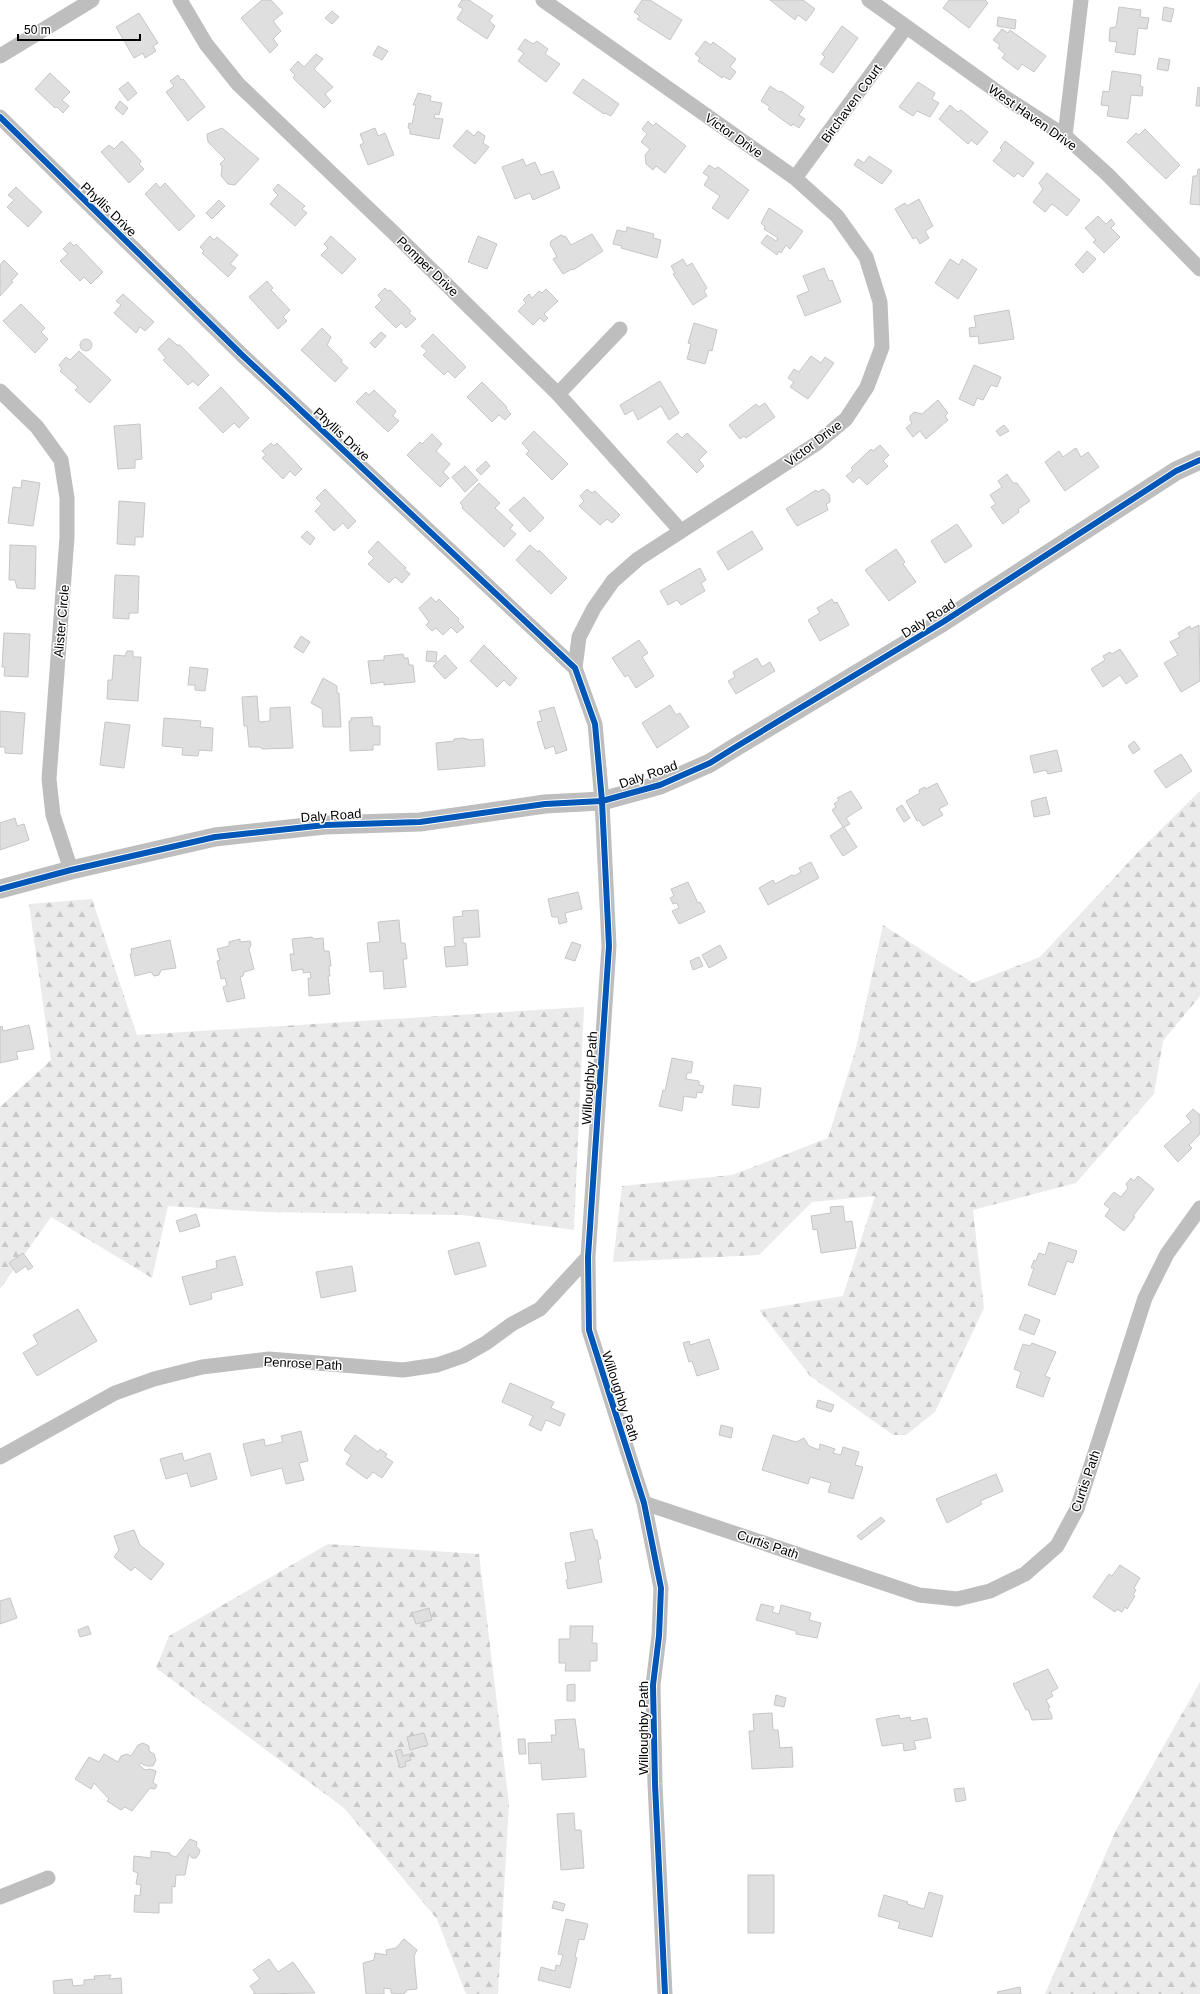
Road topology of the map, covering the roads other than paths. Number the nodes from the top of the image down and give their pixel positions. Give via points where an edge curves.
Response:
1 (92, 0) edge
2 (180, 0) edge
3 (544, 0) edge
4 (869, 0) edge
5 (1081, 0) edge
6 (906, 27) junction
7 (0, 56) edge
8 (0, 117) edge
9 (1065, 136) junction
10 (795, 178) junction
11 (1200, 269) edge
12 (620, 329) dead end
13 (0, 391) edge
14 (558, 394) junction
15 (1200, 460) edge
16 (680, 530) junction
17 (575, 668) junction
18 (602, 801) junction
19 (71, 870) junction
20 (0, 889) edge
21 (1200, 1208) edge
22 (588, 1257) junction
23 (0, 1457) edge
24 (644, 1503) junction
25 (48, 1878) dead end
26 (0, 1897) edge
27 (665, 1994) edge

1 - 7 street
2 - 14 street, Pomper Drive via 206,44 238,84
3 - 10 street, Victor Drive
4 - 6 street, West Haven Drive
5 - 9 street
6 - 9 street, West Haven Drive via 1006,98
6 - 10 street, Birchaven Court
8 - 17 street, Phyllis Drive via 241,354
9 - 11 street, West Haven Drive via 1107,174
10 - 16 street, Victor Drive via 837,216 866,257 880,302 882,347 867,387 846,419 816,444
12 - 14 street
13 - 19 street, Alister Circle via 37,427 61,460 67,498 68,538 49,779 53,815
14 - 16 street, Pomper Drive
15 - 18 street, Daly Road via 1176,471 943,622 710,763 660,785
16 - 17 street, Victor Drive via 638,559 613,581 594,608 579,637
17 - 18 street, Phyllis Drive via 595,724
18 - 19 street, Daly Road via 545,804 420,822 326,825 215,837
18 - 22 street, Willoughby Path via 610,946
19 - 20 street, Daly Road
21 - 24 street, Curtis Path via 1166,1254 1145,1298 1077,1509 1057,1546 1025,1574 990,1591 957,1599 919,1595
22 - 23 street, Penrose Path via 540,1309 463,1356 437,1365 403,1370 269,1359 202,1367 154,1379 115,1393
22 - 24 street, Willoughby Path via 589,1330
24 - 27 street, Willoughby Path via 661,1588 653,1685
25 - 26 street

